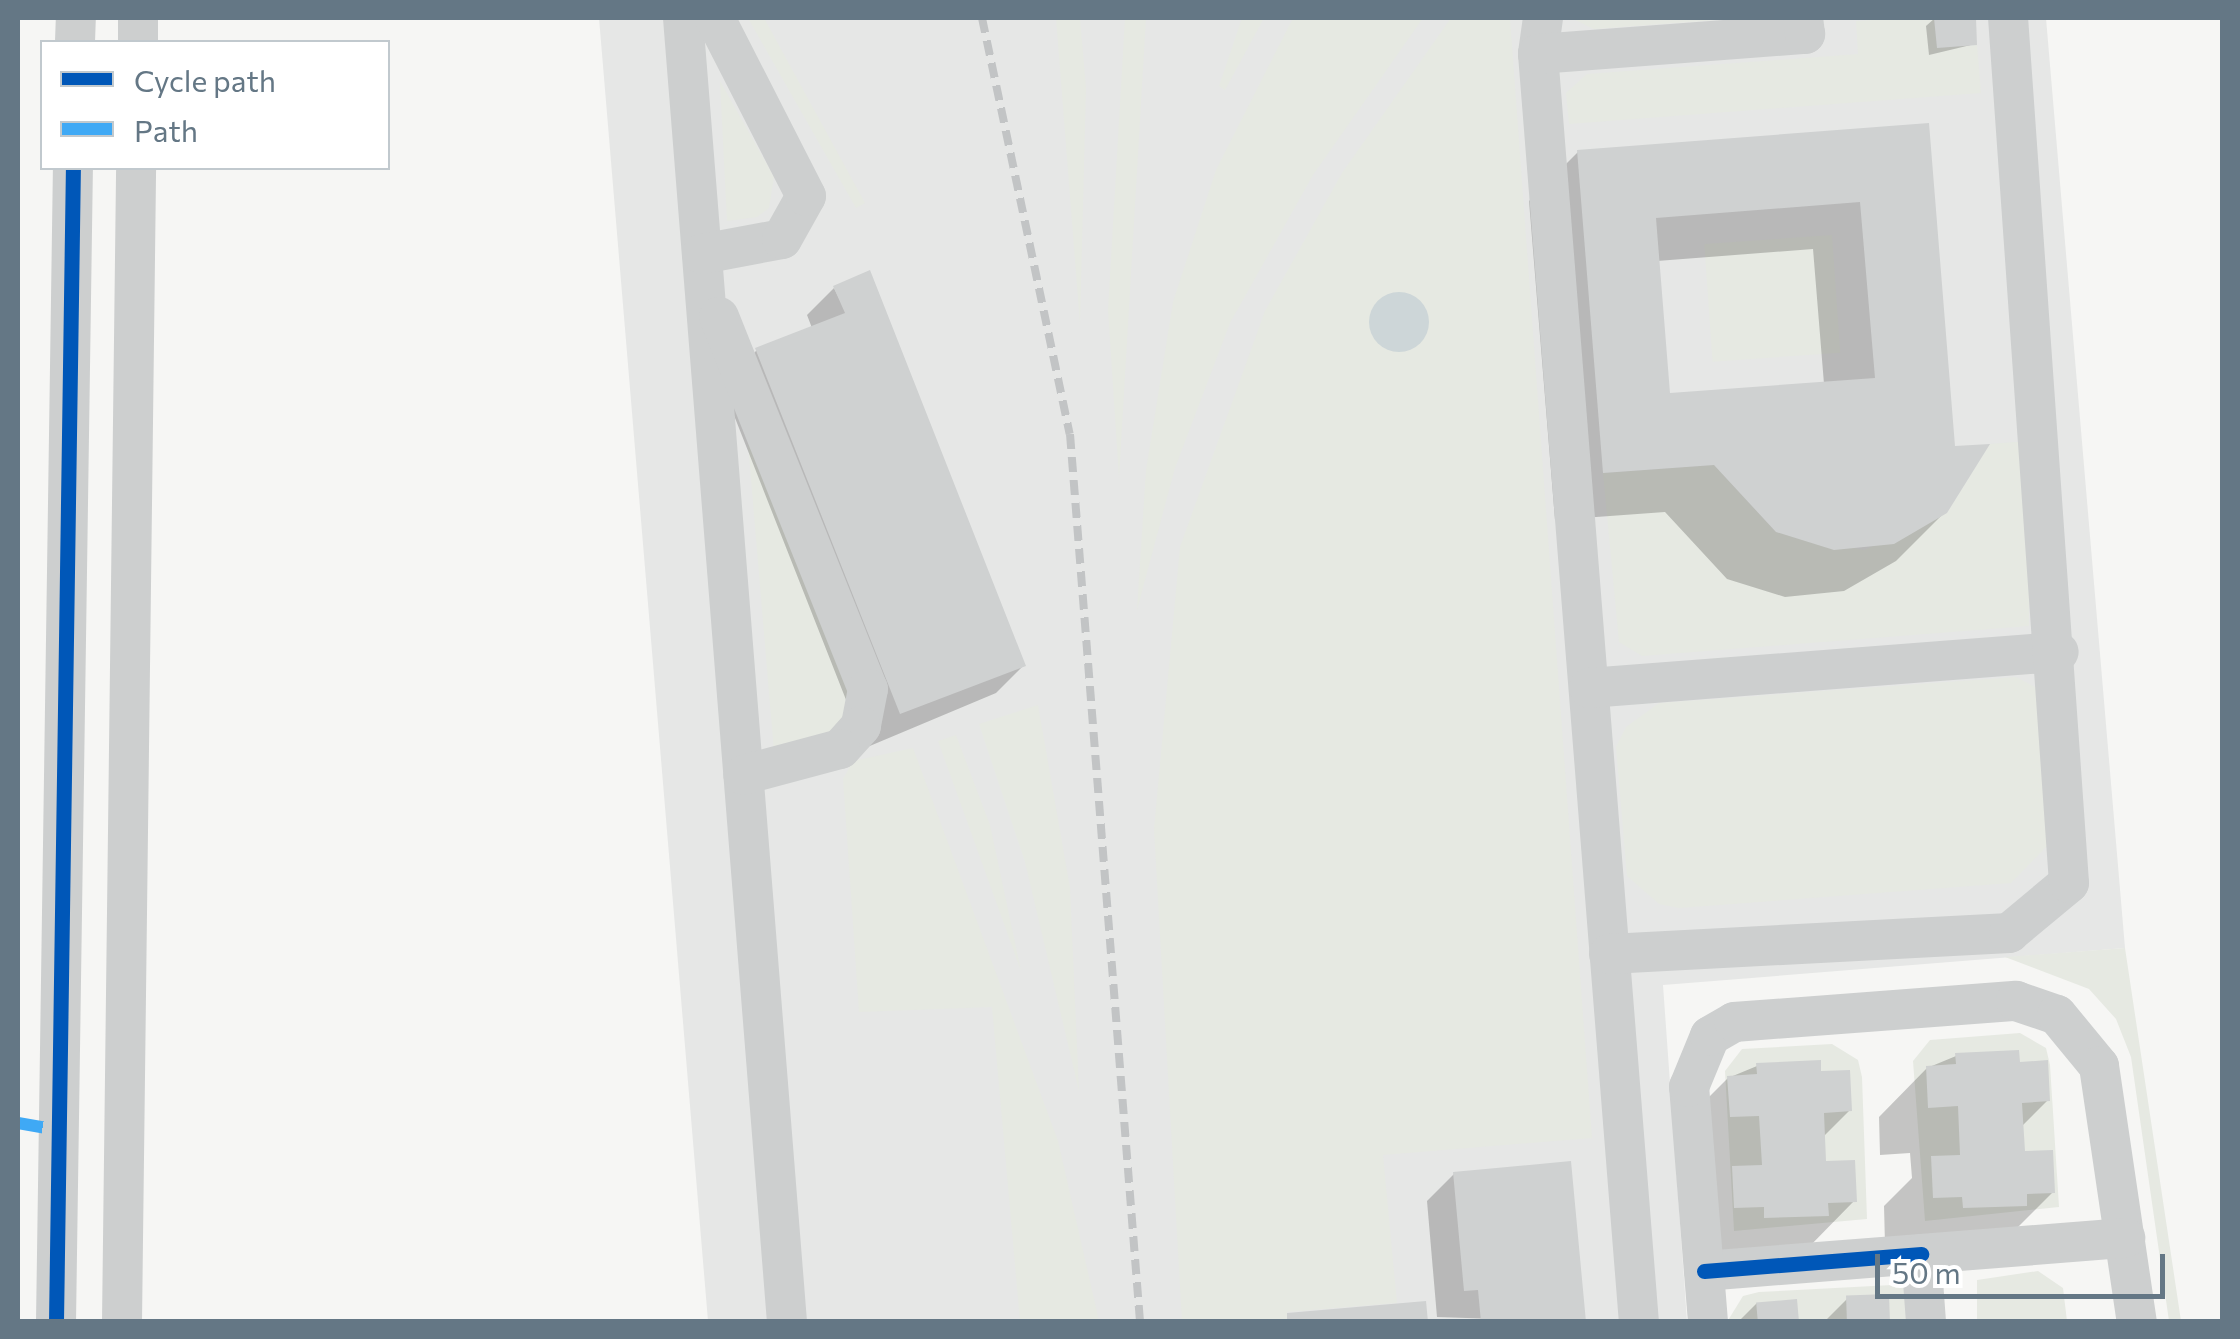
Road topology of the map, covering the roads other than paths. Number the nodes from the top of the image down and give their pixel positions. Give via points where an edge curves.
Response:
1 (683, 18) edge
2 (715, 18) edge
3 (1803, 18) edge
4 (2008, 18) edge
5 (1540, 36) edge
6 (73, 170) edge
7 (136, 170) edge
8 (703, 267) junction
9 (2059, 652) junction
10 (1589, 688) junction
11 (743, 775) junction
12 (1610, 954) junction
13 (2125, 1238) junction
14 (1920, 1254) junction
15 (1704, 1271) junction
16 (56, 1322) edge
17 (122, 1322) edge
18 (787, 1322) edge
19 (1639, 1322) edge
20 (1708, 1322) edge
21 (1926, 1322) edge
22 (2137, 1322) edge

1 - 8 street
2 - 8 street via 806,196 782,239
3 - 5 street via 1804,34
4 - 9 street
5 - 10 street
6 - 16 street
7 - 17 street
8 - 11 street
8 - 11 street via 868,689 861,726 840,749
9 - 10 street
9 - 12 street via 2073,869 2063,894 2022,927
10 - 12 street
11 - 18 street
12 - 19 street
13 - 14 street
13 - 15 street via 2099,1066 2057,1015 2016,1001 1734,1022 1710,1036 1689,1087
13 - 22 street
14 - 15 street
14 - 21 street
15 - 20 street

